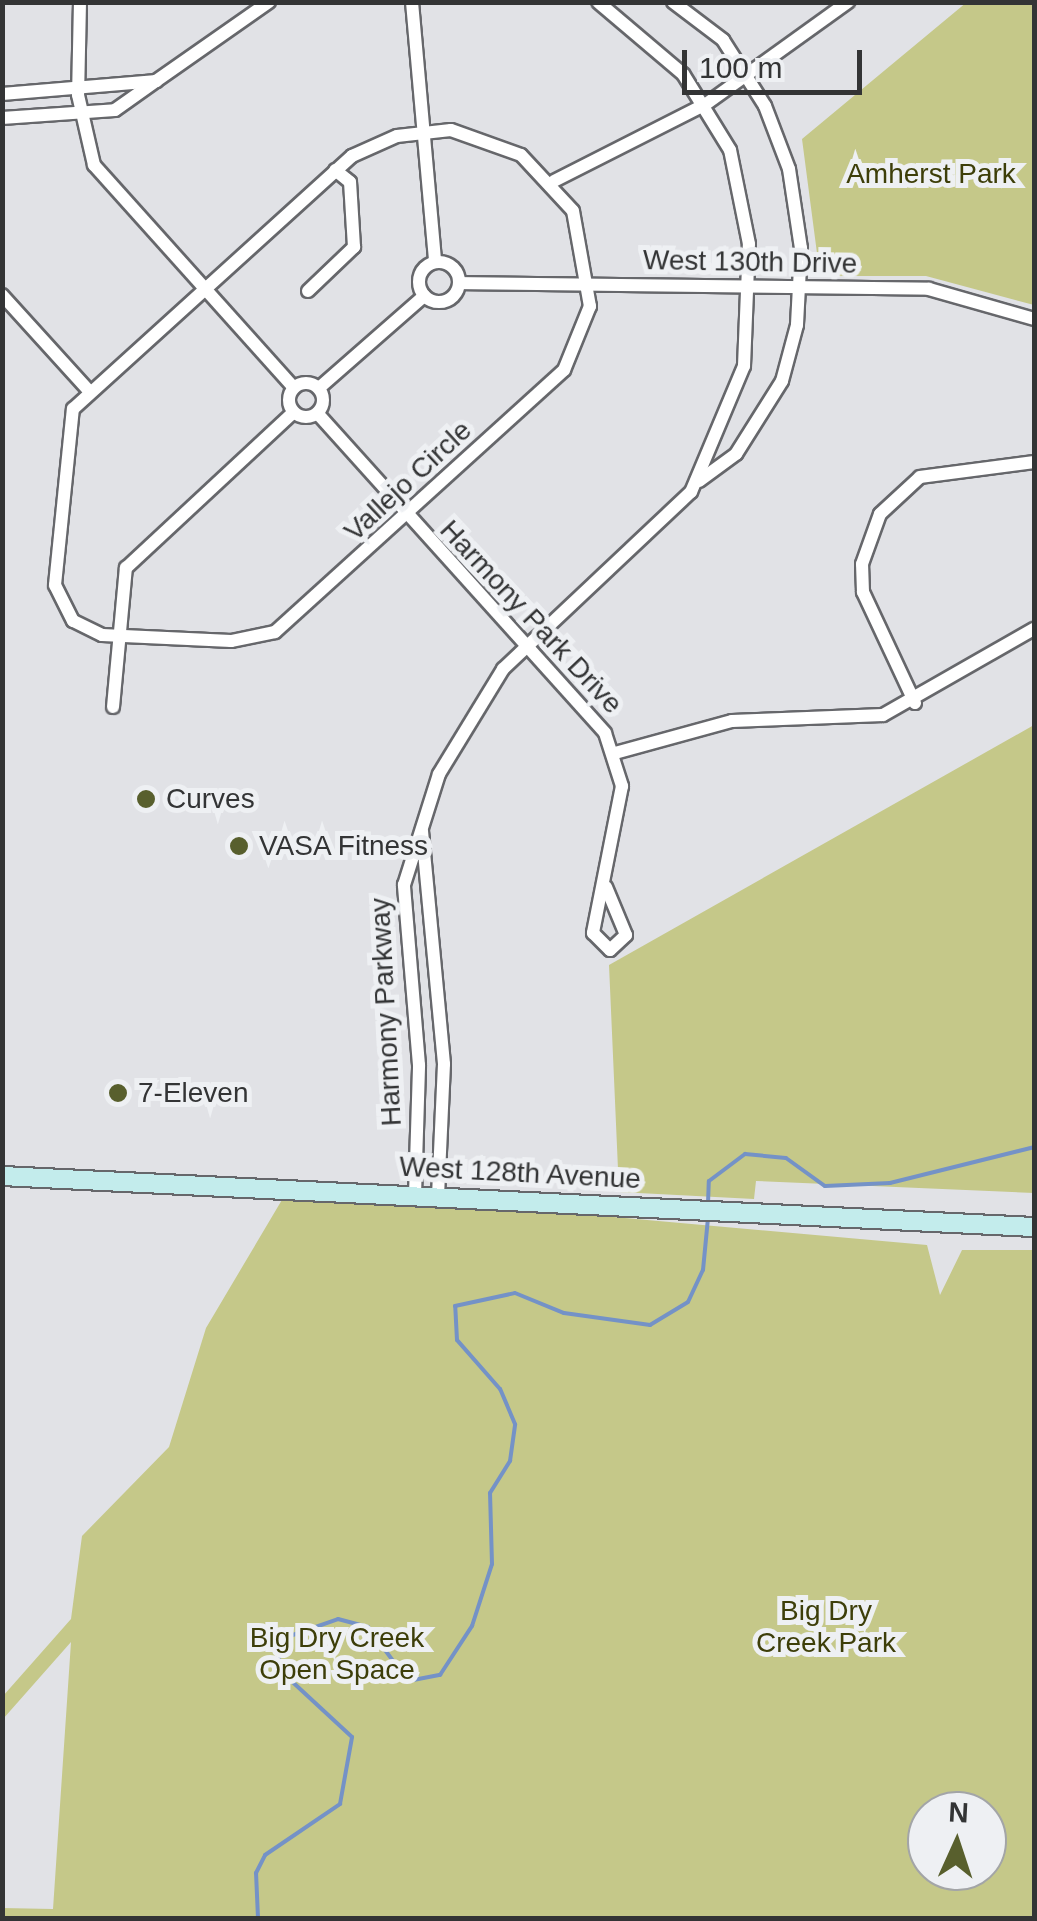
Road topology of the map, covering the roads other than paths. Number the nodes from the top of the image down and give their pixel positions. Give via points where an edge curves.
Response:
1 (80, 2) edge
2 (269, 2) edge
3 (412, 2) edge
4 (598, 2) edge
5 (672, 2) edge
6 (848, 2) edge
7 (748, 76) junction
8 (156, 82) junction
9 (2, 94) edge
10 (78, 95) junction
11 (706, 104) junction
12 (80, 117) junction
13 (2, 118) edge
14 (424, 130) junction
15 (335, 170) junction
16 (554, 182) junction
17 (434, 262) junction
18 (460, 283) junction
19 (590, 283) junction
20 (205, 285) junction
21 (749, 287) junction
22 (801, 287) junction
23 (308, 291) dead end
24 (2, 295) edge
25 (424, 296) junction
26 (1034, 319) edge
27 (293, 387) junction
28 (319, 388) junction
29 (90, 392) junction
30 (293, 412) junction
31 (318, 414) junction
32 (1034, 462) edge
33 (699, 481) junction
34 (404, 517) junction
35 (1034, 628) edge
36 (116, 636) junction
37 (528, 642) junction
38 (915, 703) junction
39 (113, 708) dead end
40 (615, 753) junction
41 (422, 830) junction
42 (606, 888) dead end
43 (419, 1054) junction
44 (443, 1054) junction
45 (2, 1176) edge
46 (416, 1195) junction
47 (438, 1196) junction
48 (1034, 1227) edge

1 - 10 street
2 - 8 street
3 - 14 street
4 - 11 street, Harmony Parkway via 651,40
5 - 7 street, Harmony Parkway via 724,40
6 - 7 street
7 - 11 street
7 - 22 street, Harmony Parkway via 794,188
8 - 10 street
8 - 12 street via 132,103
9 - 10 street
10 - 12 street
11 - 16 street
11 - 21 street, Harmony Parkway via 744,196
12 - 13 street
12 - 20 street via 100,176
14 - 15 street, Vallejo Circle via 374,144
14 - 16 street, Vallejo Circle via 503,145
14 - 17 street
15 - 20 street, Vallejo Circle
15 - 23 street via 350,182 354,247
16 - 19 street, Vallejo Circle via 581,231
17 - 18 street via 452,267
17 - 25 street via 420,276
18 - 19 street, West 130th Drive
18 - 25 street via 446,302
19 - 21 street, West 130th Drive
19 - 34 street, Vallejo Circle via 586,326 564,370
20 - 27 street
20 - 29 street, Vallejo Circle
21 - 22 street, West 130th Drive
21 - 33 street, Harmony Parkway via 739,386
22 - 26 street, West 130th Drive via 929,290
22 - 33 street, Harmony Parkway via 774,399 726,464
24 - 29 street
25 - 28 street
27 - 28 street
27 - 30 street
28 - 31 street
29 - 36 street, Vallejo Circle via 64,430 55,585 73,621
30 - 31 street
30 - 36 street via 133,559 119,586
31 - 34 street, Harmony Park Drive
32 - 38 street via 920,477 874,526 863,592
33 - 37 street, Harmony Parkway
34 - 36 street, Vallejo Circle via 268,635
34 - 37 street, Harmony Park Drive
35 - 38 street
36 - 39 street
37 - 40 street, Harmony Park Drive
37 - 41 street, Harmony Parkway via 465,722
38 - 40 street via 861,718 710,724
40 - 42 street, Harmony Park Drive via 622,786
41 - 43 street, Harmony Parkway via 407,861 402,919
41 - 44 street, Harmony Parkway
43 - 44 street
43 - 46 street, Harmony Parkway
44 - 47 street, Harmony Parkway
45 - 46 main road, West 128th Avenue
46 - 47 main road, West 128th Avenue
47 - 48 main road, West 128th Avenue

